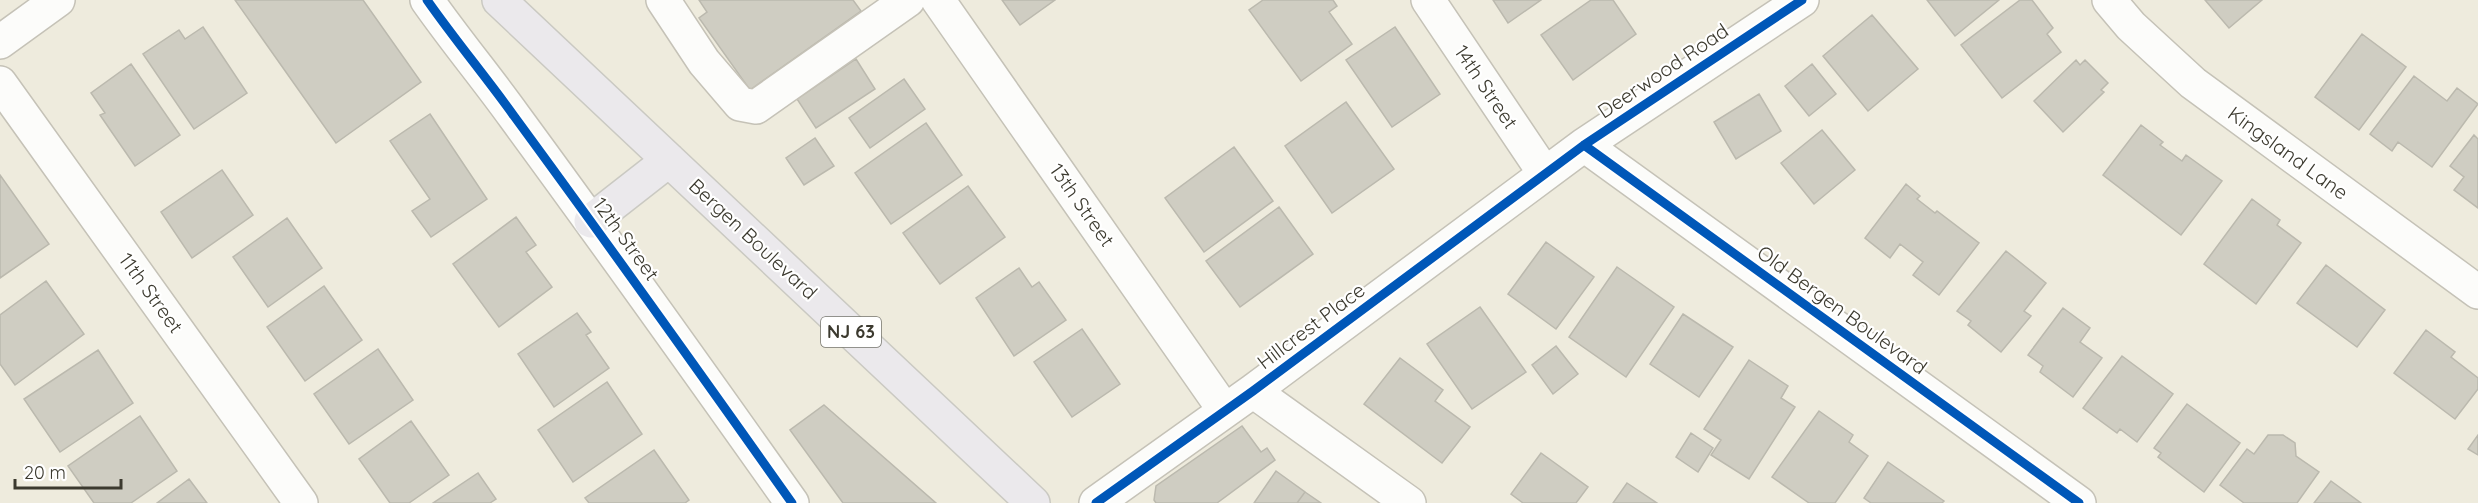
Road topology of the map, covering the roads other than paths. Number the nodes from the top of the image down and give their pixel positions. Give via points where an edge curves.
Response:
1 (58, 0) edge
2 (427, 0) edge
3 (499, 0) edge
4 (663, 0) edge
5 (908, 0) edge
6 (938, 0) edge
7 (1428, 0) edge
8 (1802, 0) edge
9 (2109, 0) edge
10 (0, 42) edge
11 (0, 83) edge
12 (1584, 145) junction
13 (669, 160) junction
14 (1545, 174) junction
15 (591, 221) junction
16 (2478, 292) edge
17 (1254, 391) junction
18 (1226, 411) junction
19 (301, 503) edge
20 (792, 503) edge
21 (1033, 503) edge
22 (1096, 503) edge
23 (1408, 503) edge
24 (2079, 503) edge

1 - 10 street
2 - 15 street, 12th Street
3 - 13 main road, Bergen Boulevard / NJ 63
4 - 5 street via 704,62 740,104 756,107
6 - 18 street, 13th Street
7 - 14 street, 14th Street
8 - 12 street, Deerwood Road
9 - 16 street, Kingsland Lane via 2131,26 2193,83
11 - 19 street, 11th Street
12 - 14 street, Deerwood Road
12 - 24 street, Old Bergen Boulevard
13 - 15 main road
13 - 21 main road, Bergen Boulevard / NJ 63
14 - 17 street, Hillcrest Place
15 - 20 street, 12th Street
17 - 18 street, Hillcrest Place
17 - 23 street
18 - 22 street, Hillcrest Place

